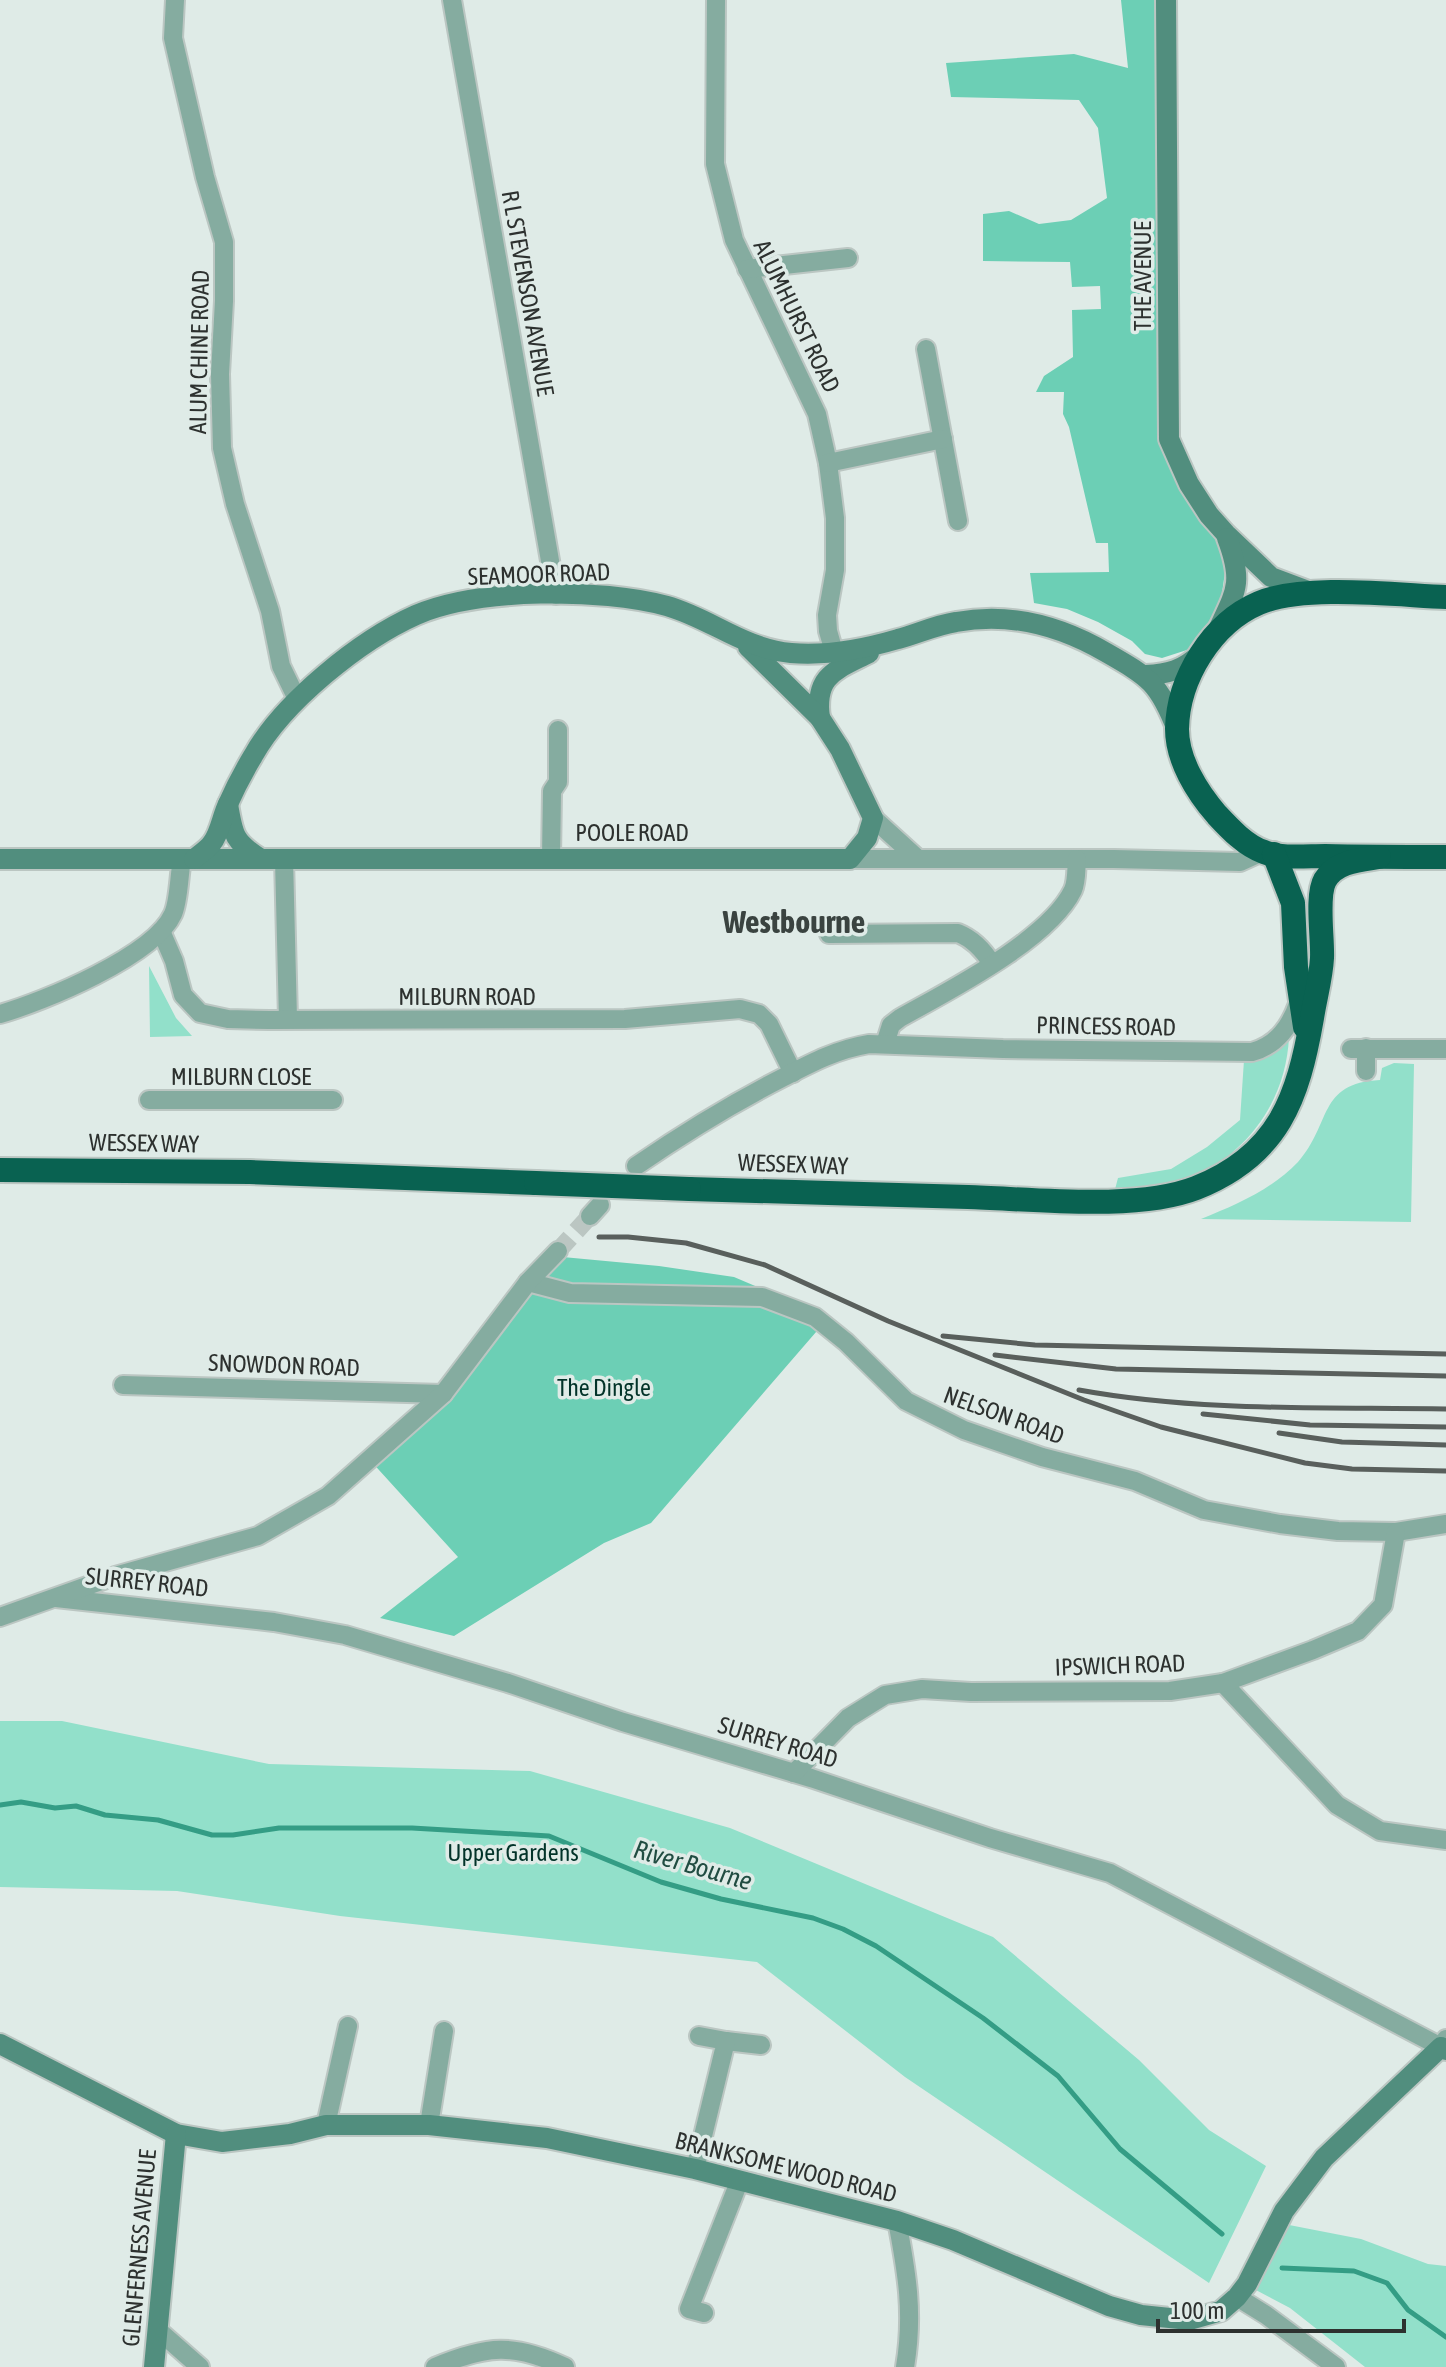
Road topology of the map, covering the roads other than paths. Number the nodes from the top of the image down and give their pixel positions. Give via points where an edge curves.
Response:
1 (175, 0) edge
2 (452, 0) edge
3 (716, 0) edge
4 (1166, 0) edge
5 (848, 258) dead end
6 (747, 269) junction
7 (926, 349) dead end
8 (943, 439) junction
9 (828, 463) junction
10 (958, 521) dead end
11 (1226, 534) junction
12 (1316, 593) junction
13 (556, 595) junction
14 (1446, 597) edge
15 (738, 640) junction
16 (897, 640) junction
17 (1210, 642) junction
18 (834, 652) junction
19 (1146, 675) junction
20 (297, 699) junction
21 (820, 718) junction
22 (558, 730) dead end
23 (1177, 730) junction
24 (228, 804) junction
25 (873, 818) junction
26 (1268, 853) junction
27 (1379, 857) junction
28 (1446, 857) edge
29 (551, 858) junction
30 (0, 859) edge
31 (188, 859) junction
32 (261, 859) junction
33 (284, 859) junction
34 (850, 859) junction
35 (918, 859) junction
36 (1077, 859) junction
37 (161, 931) junction
38 (829, 934) dead end
39 (992, 964) junction
40 (1299, 1000) junction
41 (0, 1014) edge
42 (288, 1019) junction
43 (1308, 1041) junction
44 (885, 1044) junction
45 (1446, 1049) edge
46 (1366, 1071) dead end
47 (793, 1073) junction
48 (149, 1100) dead end
49 (333, 1100) dead end
50 (636, 1166) dead end
51 (0, 1170) edge
52 (558, 1251) tunnel mouth
53 (528, 1282) junction
54 (123, 1385) dead end
55 (443, 1394) junction
56 (1446, 1524) edge
57 (1396, 1532) junction
58 (56, 1598) junction
59 (0, 1617) edge
60 (1223, 1683) junction
61 (794, 1773) junction
62 (1446, 1840) edge
63 (348, 2026) dead end
64 (444, 2031) dead end
65 (699, 2036) dead end
66 (726, 2041) junction
67 (0, 2044) edge
68 (761, 2045) dead end
69 (1444, 2046) edge
70 (326, 2125) junction
71 (429, 2125) junction
72 (176, 2134) junction
73 (695, 2169) junction
74 (739, 2182) junction
75 (897, 2221) junction
76 (1237, 2297) junction
77 (690, 2310) dead end
78 (159, 2331) junction
79 (154, 2367) edge
80 (200, 2367) edge
81 (435, 2367) edge
82 (565, 2367) edge
83 (905, 2367) edge
84 (1336, 2367) edge

1 - 20 street, ALUM CHINE ROAD via 173,38 224,242 222,448 281,666
2 - 13 street, R L STEVENSON AVENUE
3 - 6 street, ALUMHURST ROAD via 715,164
4 - 11 street, THE AVENUE via 1169,439 1189,484
5 - 6 street
6 - 9 street, ALUMHURST ROAD via 817,414
7 - 8 street
8 - 9 street
8 - 10 street
9 - 18 street, ALUMHURST ROAD via 836,541 827,615
11 - 12 street, THE AVENUE via 1271,577
11 - 17 street, THE AVENUE via 1238,577
12 - 14 highway
12 - 17 highway via 1258,604 1228,622
13 - 15 street, SEAMOOR ROAD via 626,598 668,607
13 - 20 street, SEAMOOR ROAD via 475,598 418,615 343,661
15 - 18 street, SEAMOOR ROAD via 765,649
15 - 21 street, SEAMOOR ROAD
16 - 18 street, SEAMOOR ROAD
16 - 19 street, SEAMOOR ROAD via 955,622 1030,622 1089,642
16 - 21 street, SEAMOOR ROAD via 835,669 819,691
17 - 19 street via 1188,666
17 - 23 highway via 1182,693
19 - 23 street, SEAMOOR ROAD via 1165,699
20 - 24 street, SEAMOOR ROAD via 254,753
21 - 25 street, SEAMOOR ROAD
22 - 29 street
23 - 26 highway via 1187,771 1199,792 1232,831
24 - 31 street, SEAMOOR ROAD via 213,842
24 - 32 street via 234,836
25 - 34 street via 867,838
25 - 35 street, SEAMOOR ROAD
26 - 27 highway
26 - 36 street, POOLE ROAD via 1240,862
26 - 40 highway, WESSEX WAY via 1293,903
27 - 28 highway
27 - 43 highway via 1348,862 1326,879 1322,961
29 - 33 street, POOLE ROAD
29 - 34 street, POOLE ROAD
30 - 31 street, POOLE ROAD
31 - 32 street, POOLE ROAD
31 - 37 street via 174,912
32 - 33 street, POOLE ROAD
33 - 42 street
34 - 35 street, POOLE ROAD
35 - 36 street, POOLE ROAD
36 - 39 street via 1075,887 1065,904
37 - 41 street via 88,980
37 - 42 street, MILBURN ROAD via 183,995 200,1013 228,1019
38 - 39 street via 958,933 985,952
39 - 44 street via 900,1018 891,1025
40 - 43 highway, WESSEX WAY
40 - 44 street, PRINCESS ROAD via 1292,1023 1274,1042 1252,1052
42 - 47 street, MILBURN ROAD via 625,1019 740,1009 759,1014 769,1024
43 - 51 highway, WESSEX WAY, bridge via 1298,1086 1280,1122 1238,1165 1196,1188 1124,1200 250,1172
44 - 47 street, PRINCESS ROAD via 833,1052
45 - 46 street via 1359,1048
47 - 50 street, PRINCESS ROAD
48 - 49 street, MILBURN CLOSE
52 - 53 street
53 - 55 street
53 - 57 street, NELSON ROAD via 570,1293 762,1297 815,1317 906,1401 964,1430 1135,1481 1204,1510 1323,1530
54 - 55 street, SNOWDON ROAD
55 - 58 street via 328,1496 258,1536
56 - 57 street, NELSON ROAD
57 - 60 street, IPSWICH ROAD via 1383,1605 1358,1631
58 - 59 street
58 - 61 street, SURREY ROAD via 345,1635
60 - 61 street, IPSWICH ROAD via 1170,1691 922,1689 885,1695 848,1718
60 - 62 street via 1337,1805 1380,1831
61 - 69 street, SURREY ROAD via 1110,1873
63 - 70 street
64 - 71 street
65 - 66 street
66 - 68 street
66 - 73 street
67 - 72 street, BRANKSOME WOOD ROAD
69 - 76 street, BRANKSOME WOOD ROAD via 1324,2158 1284,2211
70 - 71 street, BRANKSOME WOOD ROAD
70 - 72 street, BRANKSOME WOOD ROAD via 222,2142
71 - 73 street, BRANKSOME WOOD ROAD via 547,2138
72 - 78 street, GLENFERNESS AVENUE
73 - 74 street, BRANKSOME WOOD ROAD
74 - 75 street, BRANKSOME WOOD ROAD
74 - 77 street
75 - 76 street, BRANKSOME WOOD ROAD via 1141,2315 1205,2317
75 - 83 street via 910,2287
76 - 84 street
78 - 79 street, GLENFERNESS AVENUE
78 - 80 street
81 - 82 street via 487,2350 517,2349

